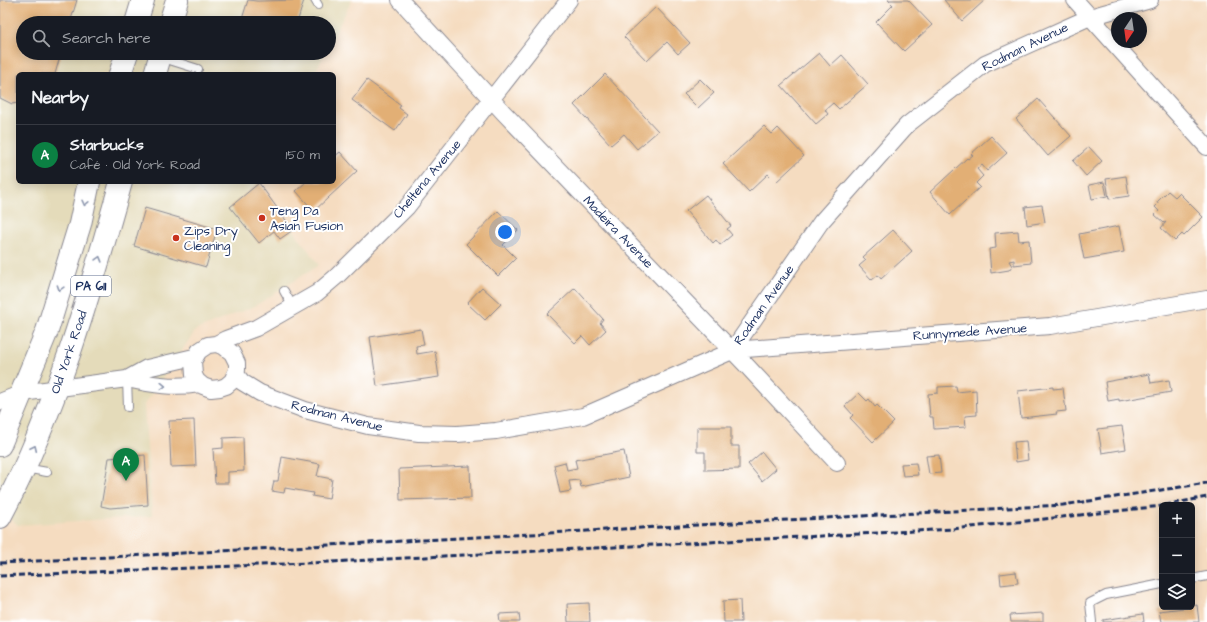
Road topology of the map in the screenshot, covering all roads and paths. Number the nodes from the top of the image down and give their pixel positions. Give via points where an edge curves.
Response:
1 (143, 0) edge
2 (177, 0) edge
3 (400, 0) edge
4 (569, 0) edge
5 (1075, 0) edge
6 (1150, 0) edge
7 (138, 16) edge
8 (172, 16) edge
9 (1090, 17) junction
10 (125, 60) edge
11 (159, 61) edge
12 (198, 69) dead end
13 (121, 72) edge
14 (491, 98) junction
15 (1207, 147) edge
16 (89, 184) edge
17 (120, 184) edge
18 (284, 290) dead end
19 (1207, 299) edge
20 (293, 307) junction
21 (256, 328) junction
22 (732, 351) junction
23 (228, 353) junction
24 (194, 357) junction
25 (127, 379) junction
26 (200, 384) junction
27 (220, 388) junction
28 (57, 389) junction
29 (22, 394) junction
30 (277, 400) junction
31 (0, 402) edge
32 (128, 407) dead end
33 (0, 445) edge
34 (837, 463) dead end
35 (24, 468) junction
36 (47, 472) dead end
37 (2, 512) edge
38 (1207, 576) edge
39 (1195, 578) edge
40 (1159, 585) edge
41 (1092, 622) edge

1 - 7 highway
2 - 8 highway
3 - 14 street, Madeira Avenue
4 - 14 street, Cheltena Avenue
5 - 9 street
6 - 9 street, Rodman Avenue
9 - 15 street
9 - 22 street, Rodman Avenue via 985,64 907,125 821,222
10 - 13 highway
11 - 12 lane
14 - 20 street, Cheltena Avenue via 407,206 337,276 317,293
14 - 22 street, Madeira Avenue
16 -> 29 highway, PA 611 via 80,224 47,331
28 -> 17 highway, Old York Road / PA 611 via 96,272
18 - 20 lane
19 - 22 street, Runnymede Avenue via 1050,326
20 - 21 street, Cheltena Avenue
21 - 23 street, Cheltena Avenue
21 - 23 street, Cheltena Avenue
22 - 30 street, Rodman Avenue via 583,416 496,432 419,433 368,426
22 - 34 street, Madeira Avenue
23 - 24 street, Cheltena Avenue via 204,347
23 - 27 street, Cheltena Avenue via 232,381
23 - 30 street, Rodman Avenue via 242,382
24 - 25 street, Cheltena Avenue via 147,368
24 - 26 street via 193,372
25 -> 26 street, Cheltena Avenue via 154,386
25 - 28 street, Cheltena Avenue
25 - 32 lane
26 - 27 street via 211,389
27 - 30 street, Rodman Avenue via 231,393
28 - 29 street, Cheltena Avenue
35 -> 28 highway, Old York Road / PA 611
29 - 31 street
29 - 33 highway, PA 611
35 - 36 lane
35 - 37 highway, Old York Road / PA 611
38 - 39 lane
40 - 41 lane via 1106,595 1090,603

